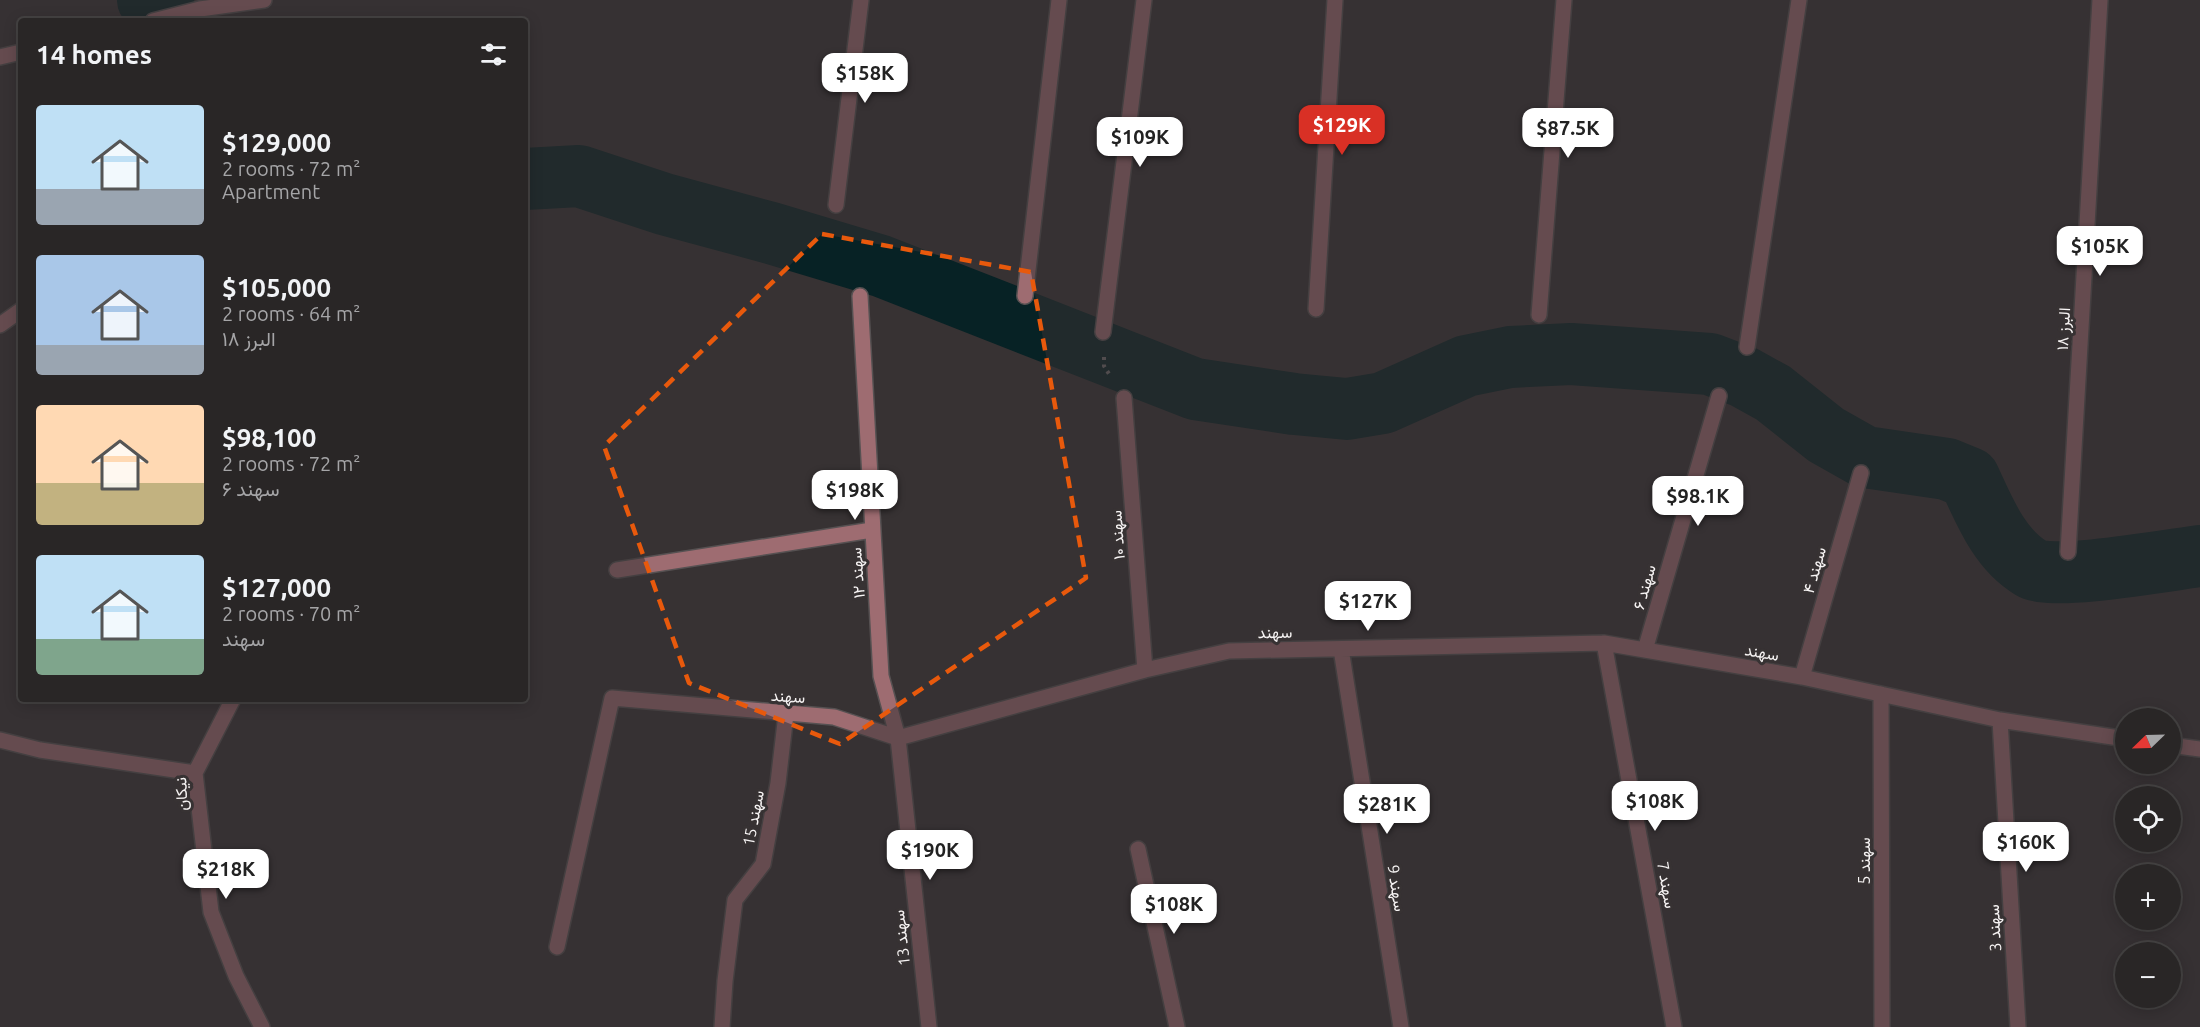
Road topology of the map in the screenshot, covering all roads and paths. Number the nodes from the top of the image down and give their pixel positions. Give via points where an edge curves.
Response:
1 (264, 0) edge
2 (861, 0) edge
3 (1059, 0) edge
4 (1144, 0) edge
5 (1335, 0) edge
6 (1564, 0) edge
7 (1799, 0) edge
8 (2100, 0) edge
9 (165, 18) edge
10 (18, 53) edge
11 (0, 57) edge
12 (836, 205) dead end
13 (860, 296) dead end
14 (1025, 296) dead end
15 (1316, 309) dead end
16 (18, 312) edge
17 (1539, 315) dead end
18 (0, 325) edge
19 (1103, 332) dead end
20 (1747, 347) dead end
21 (1719, 396) dead end
22 (1124, 398) dead end
23 (1861, 473) dead end
24 (872, 530) junction
25 (2068, 552) dead end
26 (617, 570) dead end
27 (1604, 643) junction
28 (1341, 649) junction
29 (1645, 650) junction
30 (1145, 670) junction
31 (1803, 677) junction
32 (1881, 694) junction
33 (231, 702) edge
34 (786, 714) junction
35 (2000, 720) junction
36 (2115, 737) edge
37 (898, 738) junction
38 (0, 740) edge
39 (2181, 746) edge
40 (2200, 749) edge
41 (195, 773) junction
42 (1138, 849) dead end
43 (557, 947) dead end
44 (262, 1027) edge
45 (722, 1027) edge
46 (929, 1027) edge
47 (1177, 1027) edge
48 (1401, 1027) edge
49 (1674, 1027) edge
50 (1882, 1027) edge
51 (2018, 1027) edge

1 - 9 street
2 - 12 street
3 - 14 street
4 - 19 street
5 - 15 street
6 - 17 street
7 - 20 street
8 - 25 street, البرز ۱۸
10 - 11 street
13 - 24 street, سهند ۱۲
16 - 18 street
21 - 29 street, سهند ۶
22 - 30 street, سهند ۱۰
23 - 31 street, سهند ۴
24 - 26 street
24 - 37 street, سهند ۱۲ via 881,676
27 - 28 street, سهند
27 - 29 street, سهند
27 - 49 street, سهند 7
28 - 30 street, سهند via 1229,651
28 - 48 street, سهند 9
29 - 31 street, سهند
30 - 37 street, سهند
31 - 32 street, سهند
32 - 35 street, سهند
32 - 50 street, سهند 5
33 - 41 street, نیکان
34 - 37 street, سهند via 834,717
34 - 43 street, سهند via 612,698
34 - 45 street, سهند 15 via 778,783 762,864 735,900
35 - 36 street, سهند
35 - 51 street, سهند 3
37 - 46 street, سهند 13
38 - 41 street via 40,750
39 - 40 street
41 - 44 street, نیکان via 211,912 236,976
42 - 47 street

